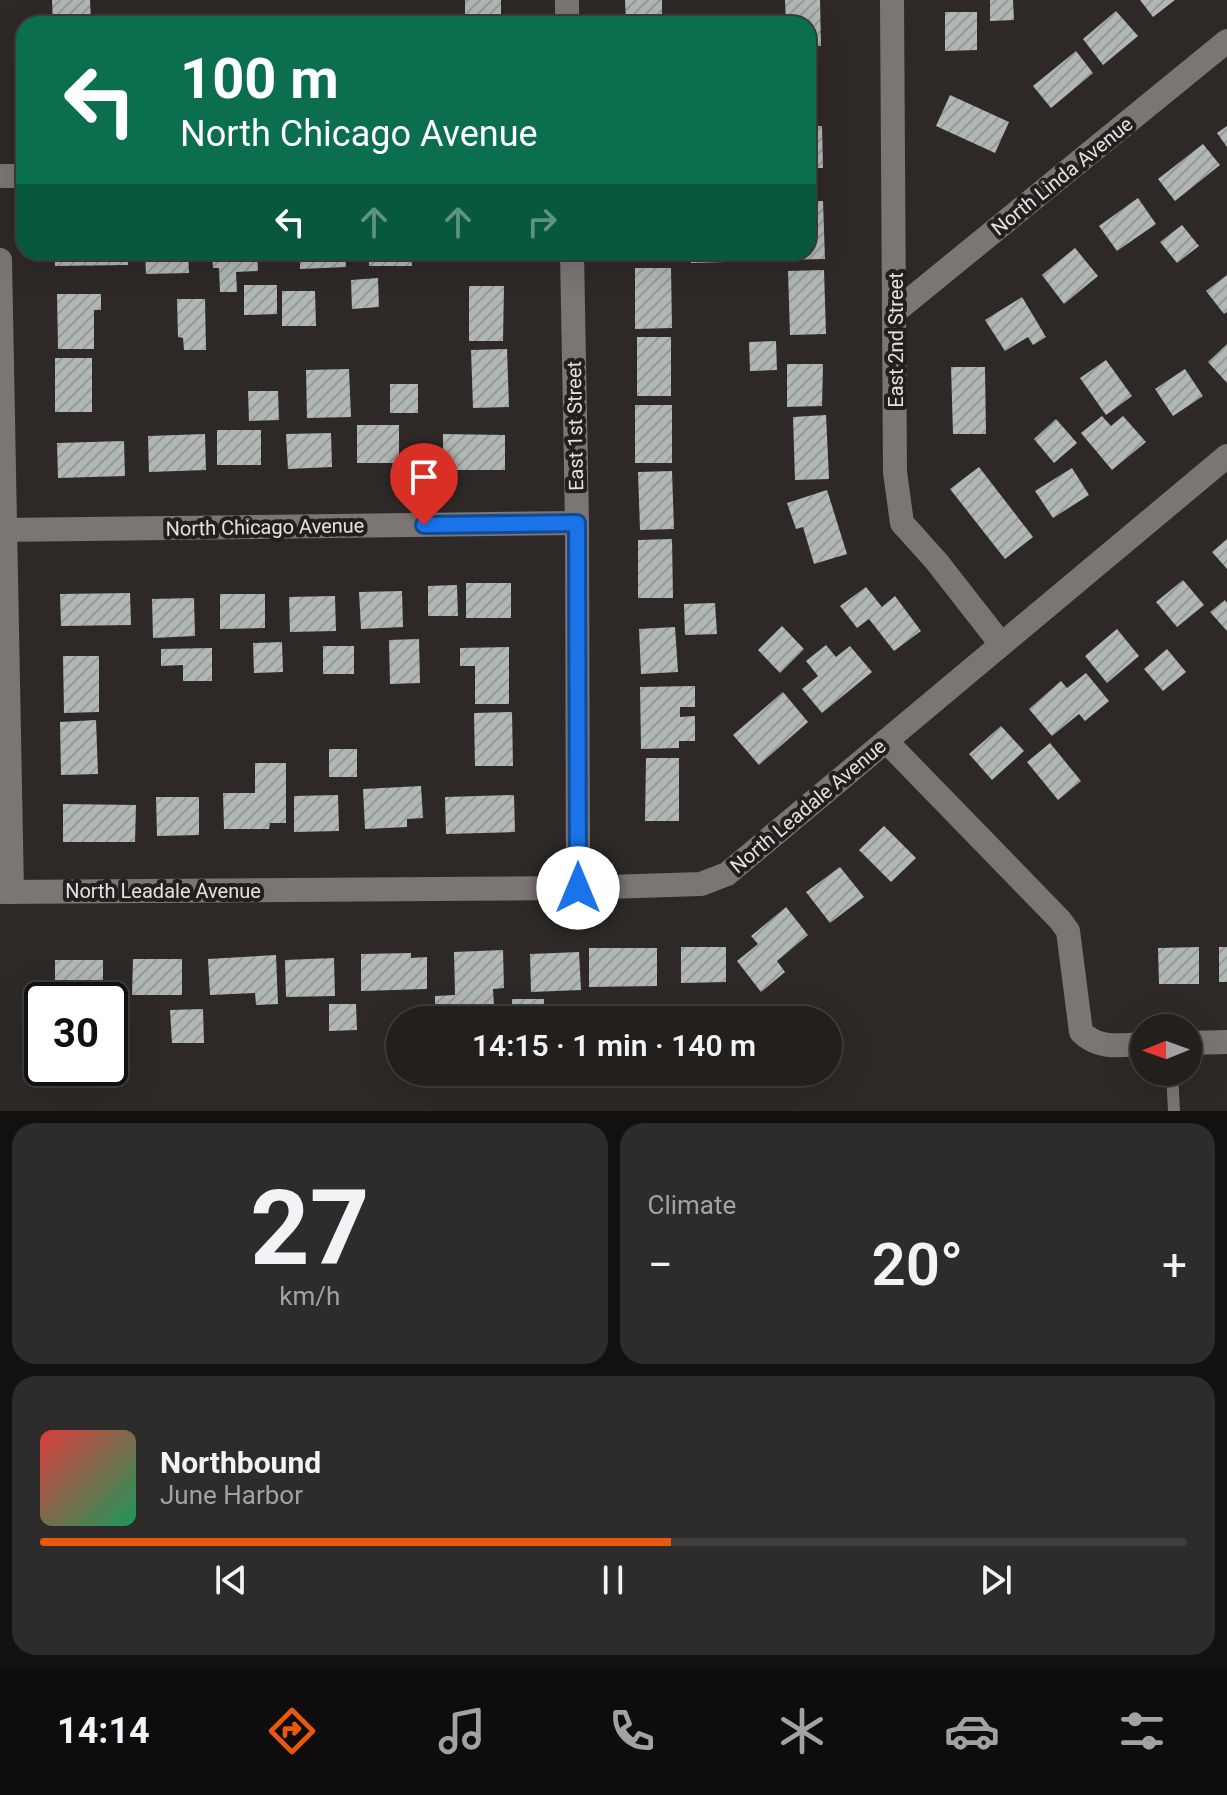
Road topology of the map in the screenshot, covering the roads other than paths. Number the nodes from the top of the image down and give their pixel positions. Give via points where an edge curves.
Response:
1 (892, 0) edge
2 (1227, 41) edge
3 (0, 260) edge
4 (572, 260) edge
5 (896, 311) junction
6 (1227, 456) edge
7 (577, 523) junction
8 (3, 530) edge
9 (1001, 644) junction
10 (886, 741) junction
11 (578, 888) junction
12 (6, 892) edge
13 (1227, 1042) edge
14 (1202, 1043) edge
15 (1130, 1045) edge
16 (1173, 1086) edge
17 (1174, 1111) edge

1 - 5 street, East 2nd Street
2 - 5 street, North Linda Avenue
3 - 8 street
4 - 7 street, East 1st Street
5 - 9 street, East 2nd Street via 895,472 902,523
6 - 9 street, North Leadale Avenue
7 - 8 street, North Chicago Avenue
7 - 11 street, East 1st Street
8 - 12 street
9 - 10 street, North Leadale Avenue
10 - 11 street, North Leadale Avenue via 716,880
10 - 15 street via 1068,931 1081,1032 1090,1040
11 - 12 street, North Leadale Avenue
13 - 14 street
16 - 17 lane

